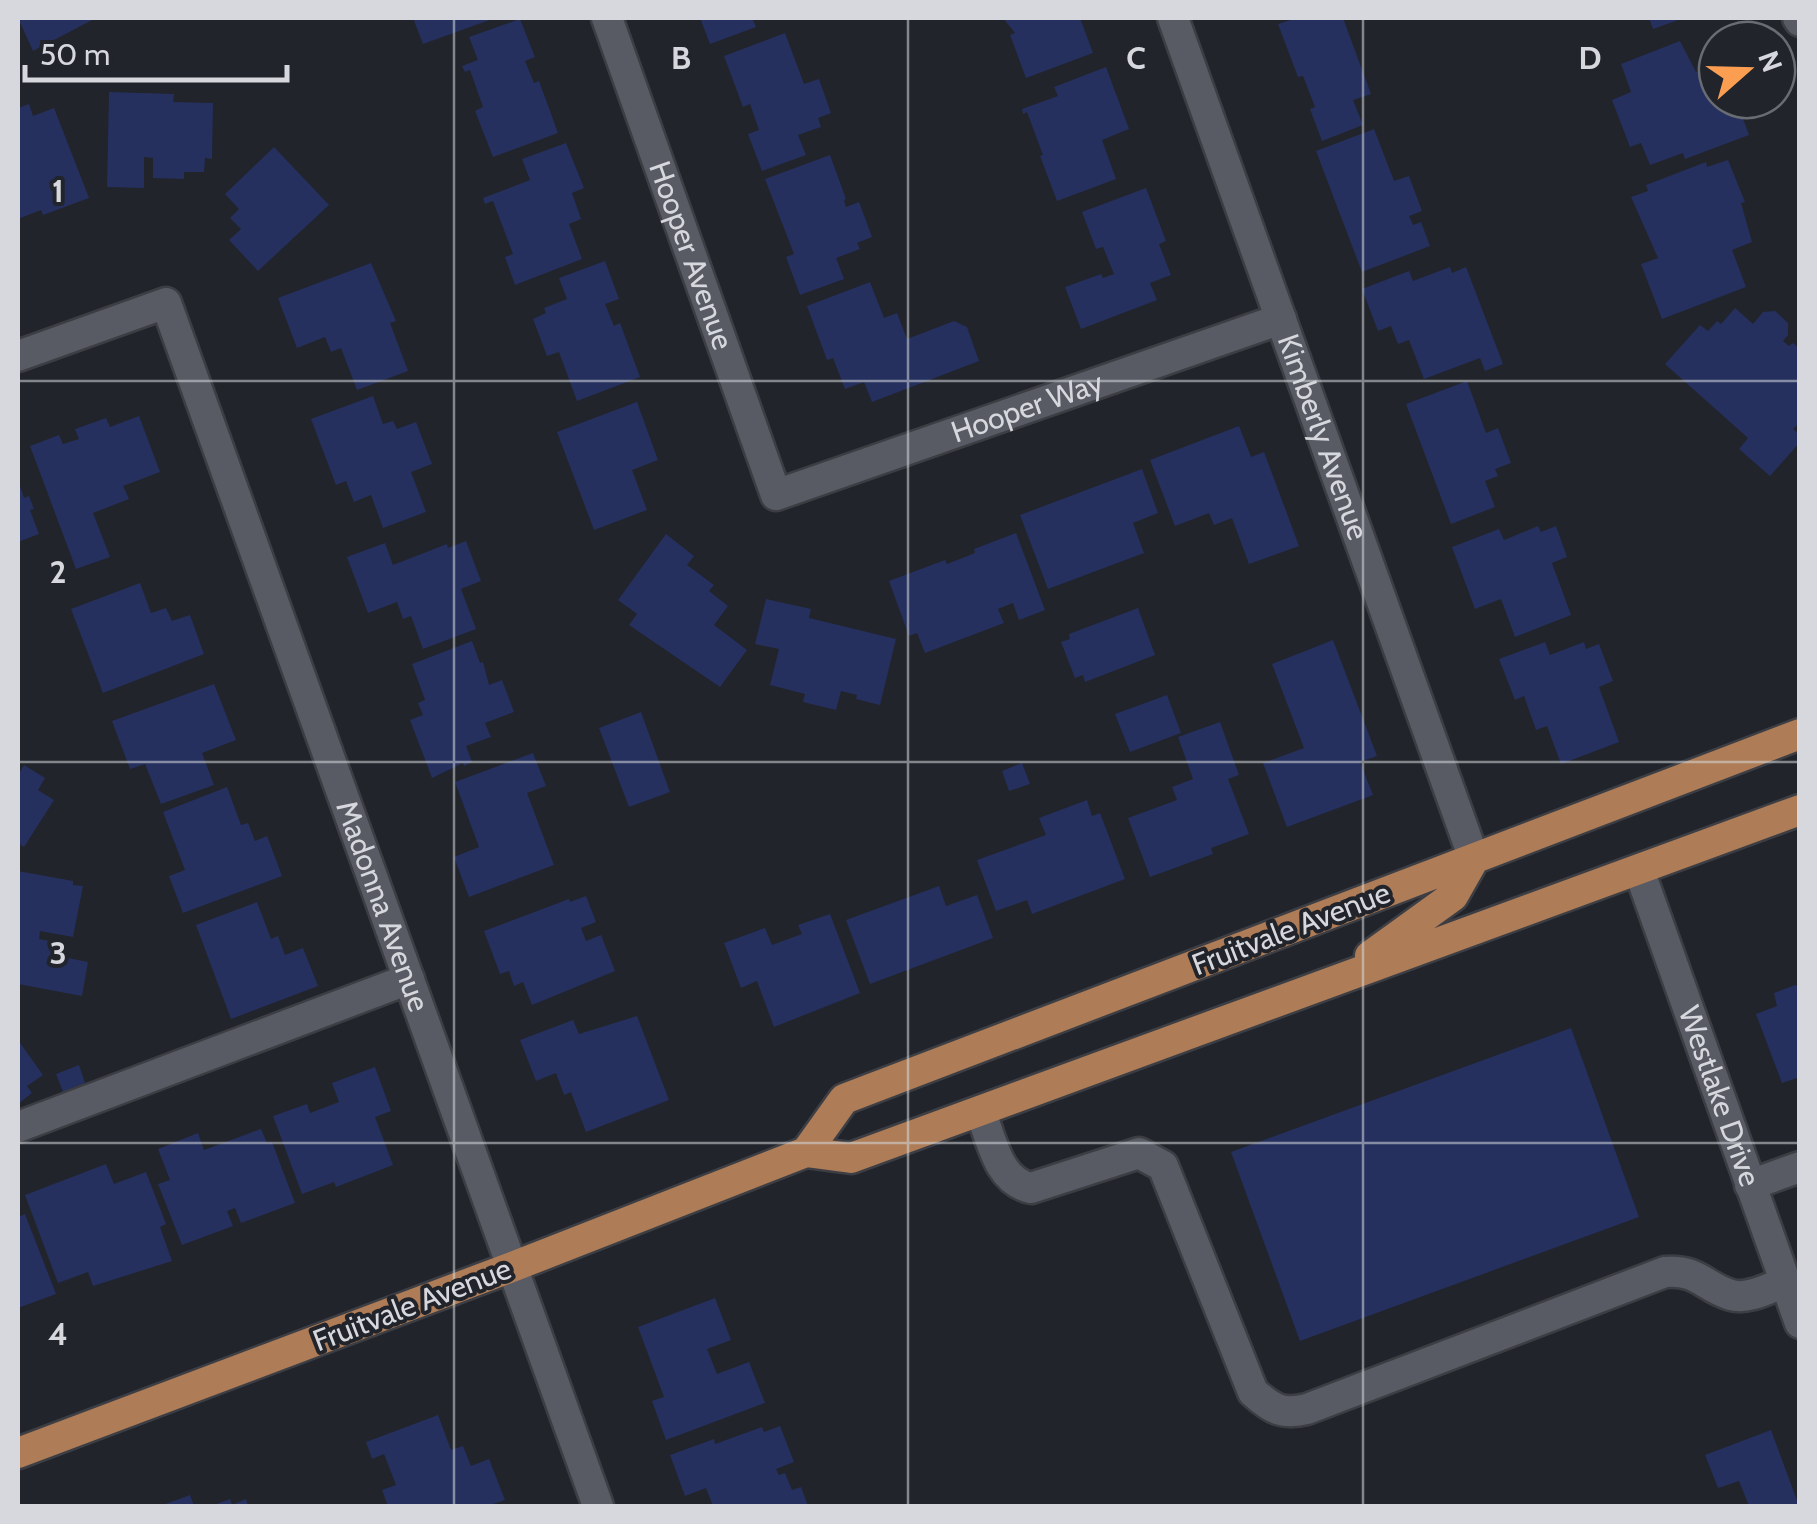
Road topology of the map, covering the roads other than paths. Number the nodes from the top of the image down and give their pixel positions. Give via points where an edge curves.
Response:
1 (607, 18) edge
2 (1172, 18) edge
3 (1281, 319) junction
4 (18, 356) edge
5 (776, 495) joint
6 (1800, 734) edge
7 (1800, 810) edge
8 (1474, 859) junction
9 (1638, 870) junction
10 (409, 979) junction
11 (1321, 987) junction
12 (981, 1113) junction
13 (18, 1127) edge
14 (806, 1152) junction
15 (1800, 1166) edge
16 (1750, 1185) junction
17 (512, 1267) junction
18 (1785, 1282) junction
19 (1800, 1323) edge
20 (18, 1453) edge
21 (598, 1506) edge

1 - 5 street, Hooper Avenue
2 - 3 street, Kimberly Avenue
3 - 5 street, Hooper Way
3 - 8 street, Kimberly Avenue
4 - 10 street, Madonna Avenue via 166,302
6 - 8 main road, Fruitvale Avenue
7 - 9 main road, Fruitvale Avenue
8 - 11 main road via 1453,896
8 - 14 main road, Fruitvale Avenue via 844,1099
9 - 11 main road, Fruitvale Avenue
9 - 16 street, Westlake Drive
10 - 13 street
10 - 17 street, Madonna Avenue
11 - 12 main road, Fruitvale Avenue
12 - 14 main road, Fruitvale Avenue via 851,1158
12 - 18 street via 1006,1176 1018,1186 1030,1188 1138,1153 1163,1166 1253,1392 1286,1414 1665,1272 1682,1270 1745,1296
14 - 17 main road, Fruitvale Avenue
15 - 16 street
16 - 18 street, Westlake Drive
17 - 20 main road, Fruitvale Avenue
17 - 21 street, Madonna Avenue
18 - 19 street, Westlake Drive

